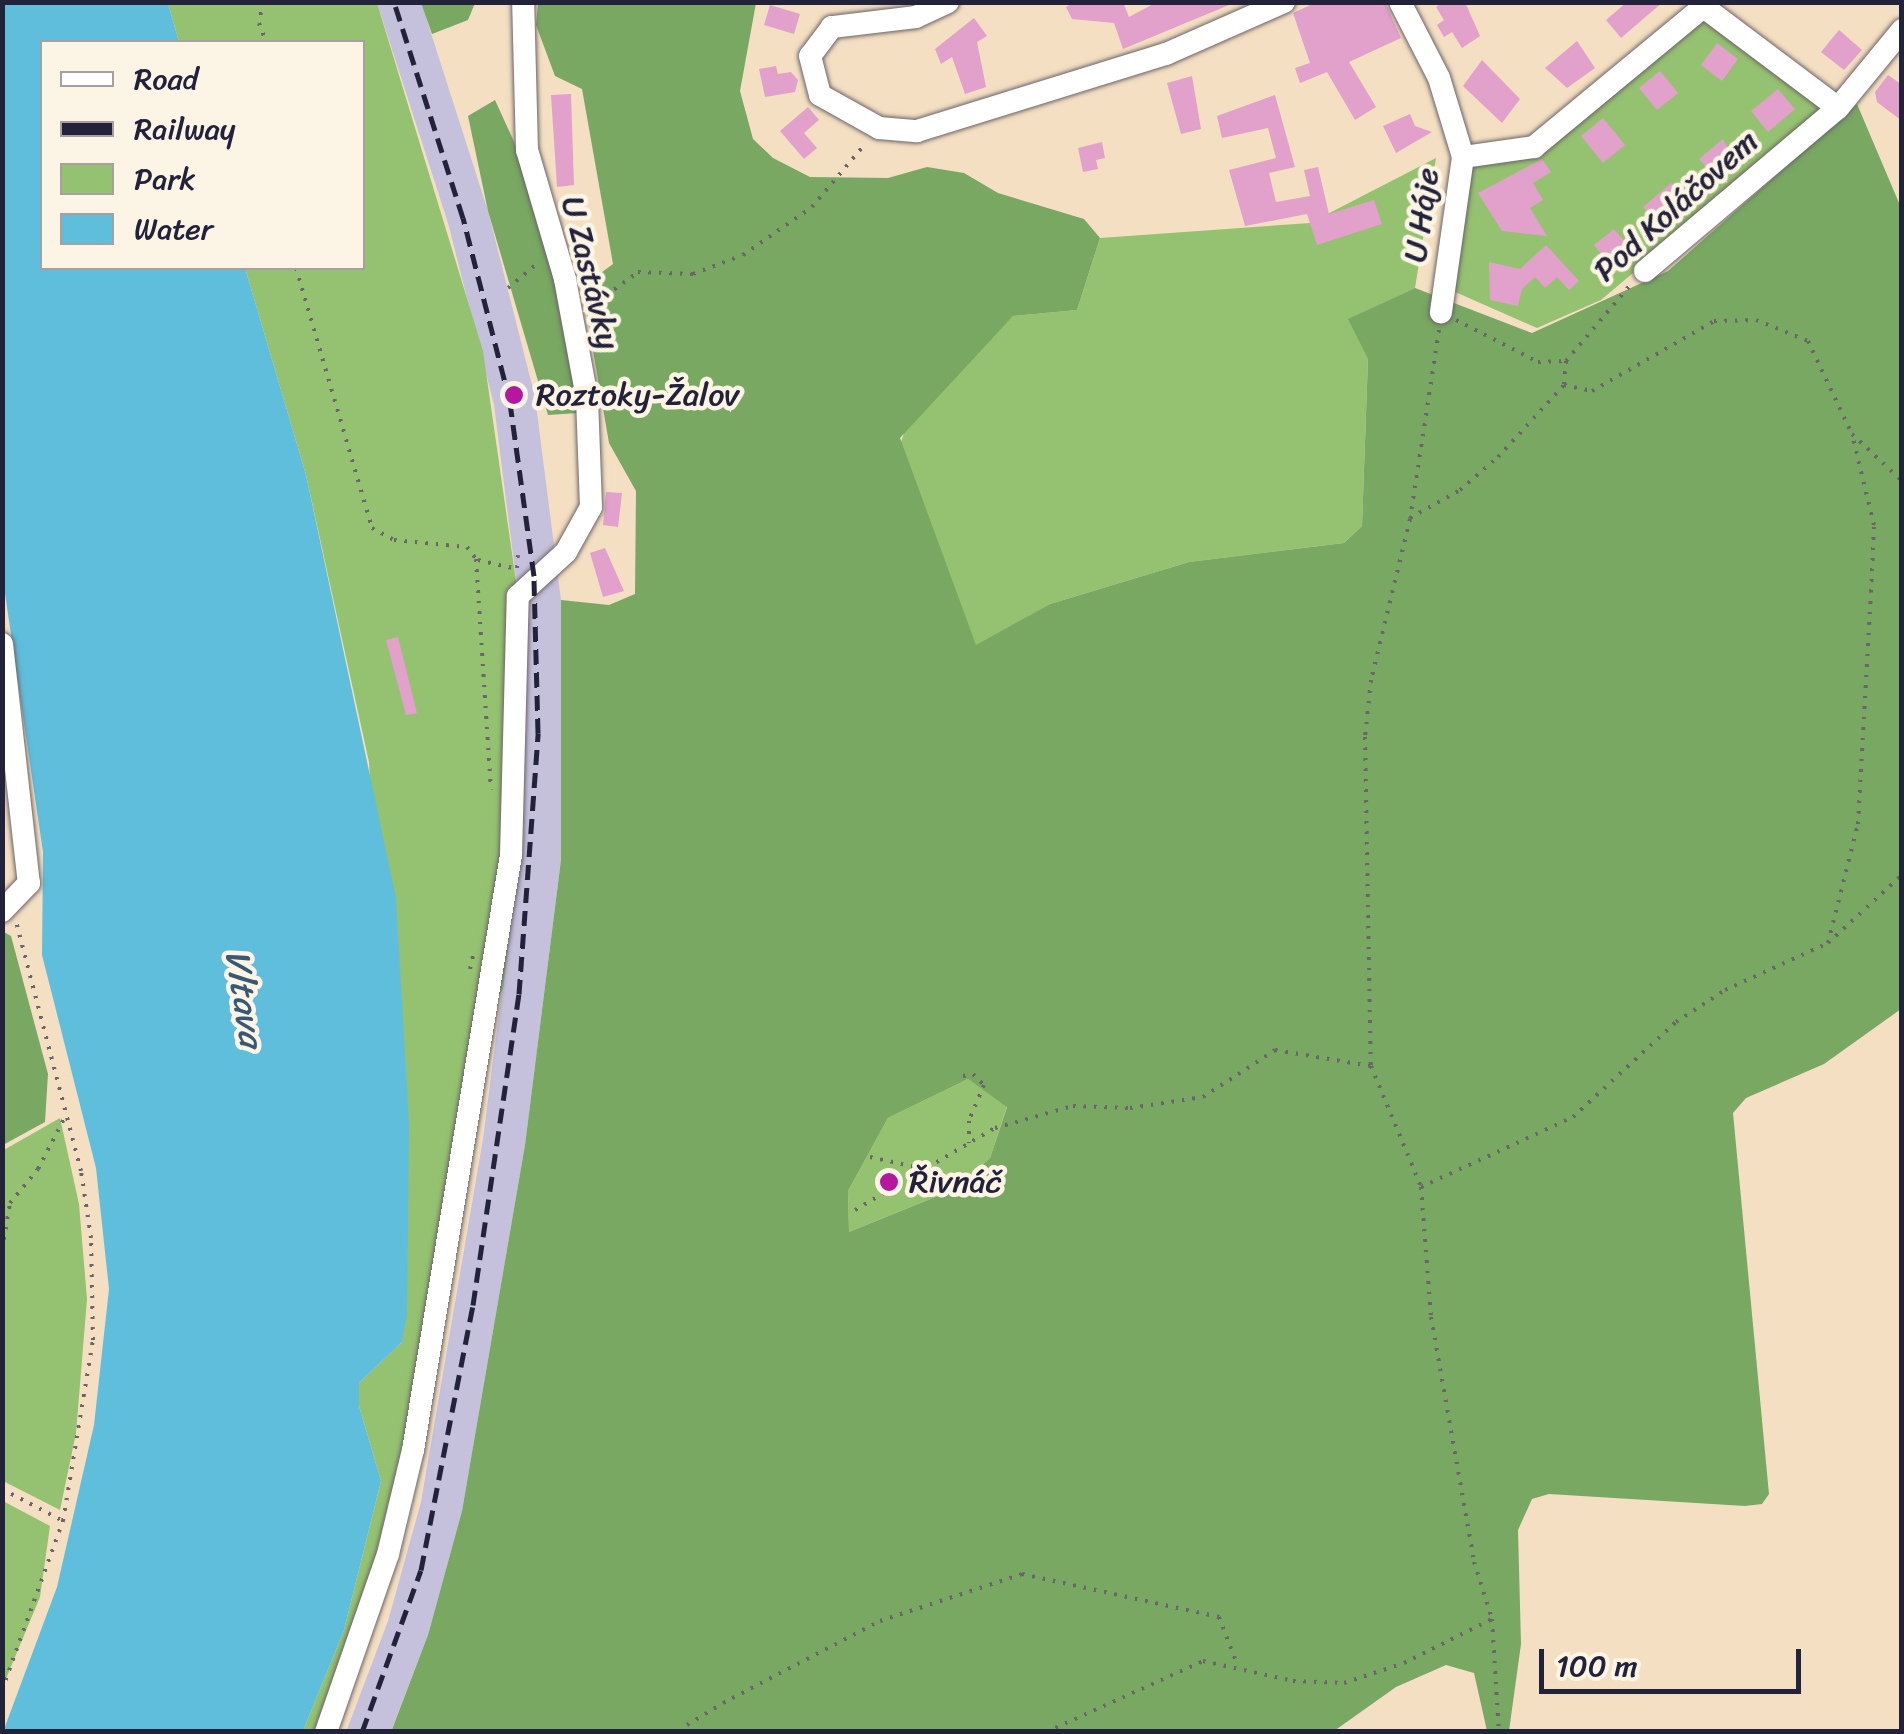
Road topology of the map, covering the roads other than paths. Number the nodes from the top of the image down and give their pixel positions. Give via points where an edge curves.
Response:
1 (522, 2) edge
2 (948, 2) edge
3 (1284, 2) edge
4 (1400, 2) edge
5 (1707, 5) edge
6 (1902, 30) edge
7 (1838, 108) junction
8 (1462, 157) junction
9 (1645, 270) road end
10 (1441, 312) road end
11 (2, 644) edge
12 (7, 908) edge
13 (326, 1732) edge

1 - 13 street, U Zastávky via 528,150 572,319 582,464 592,507 566,552 518,596 511,856 413,1450 383,1570
2 - 3 street via 916,17 832,27 816,40 811,73 820,95 878,128 932,128 1166,54
4 - 8 street, U Háje via 1438,78
5 - 7 street
5 - 8 street via 1534,147
6 - 7 street, Pod Koláčovem
7 - 9 street, Pod Koláčovem
8 - 10 street, U Háje
11 - 12 street via 29,883

